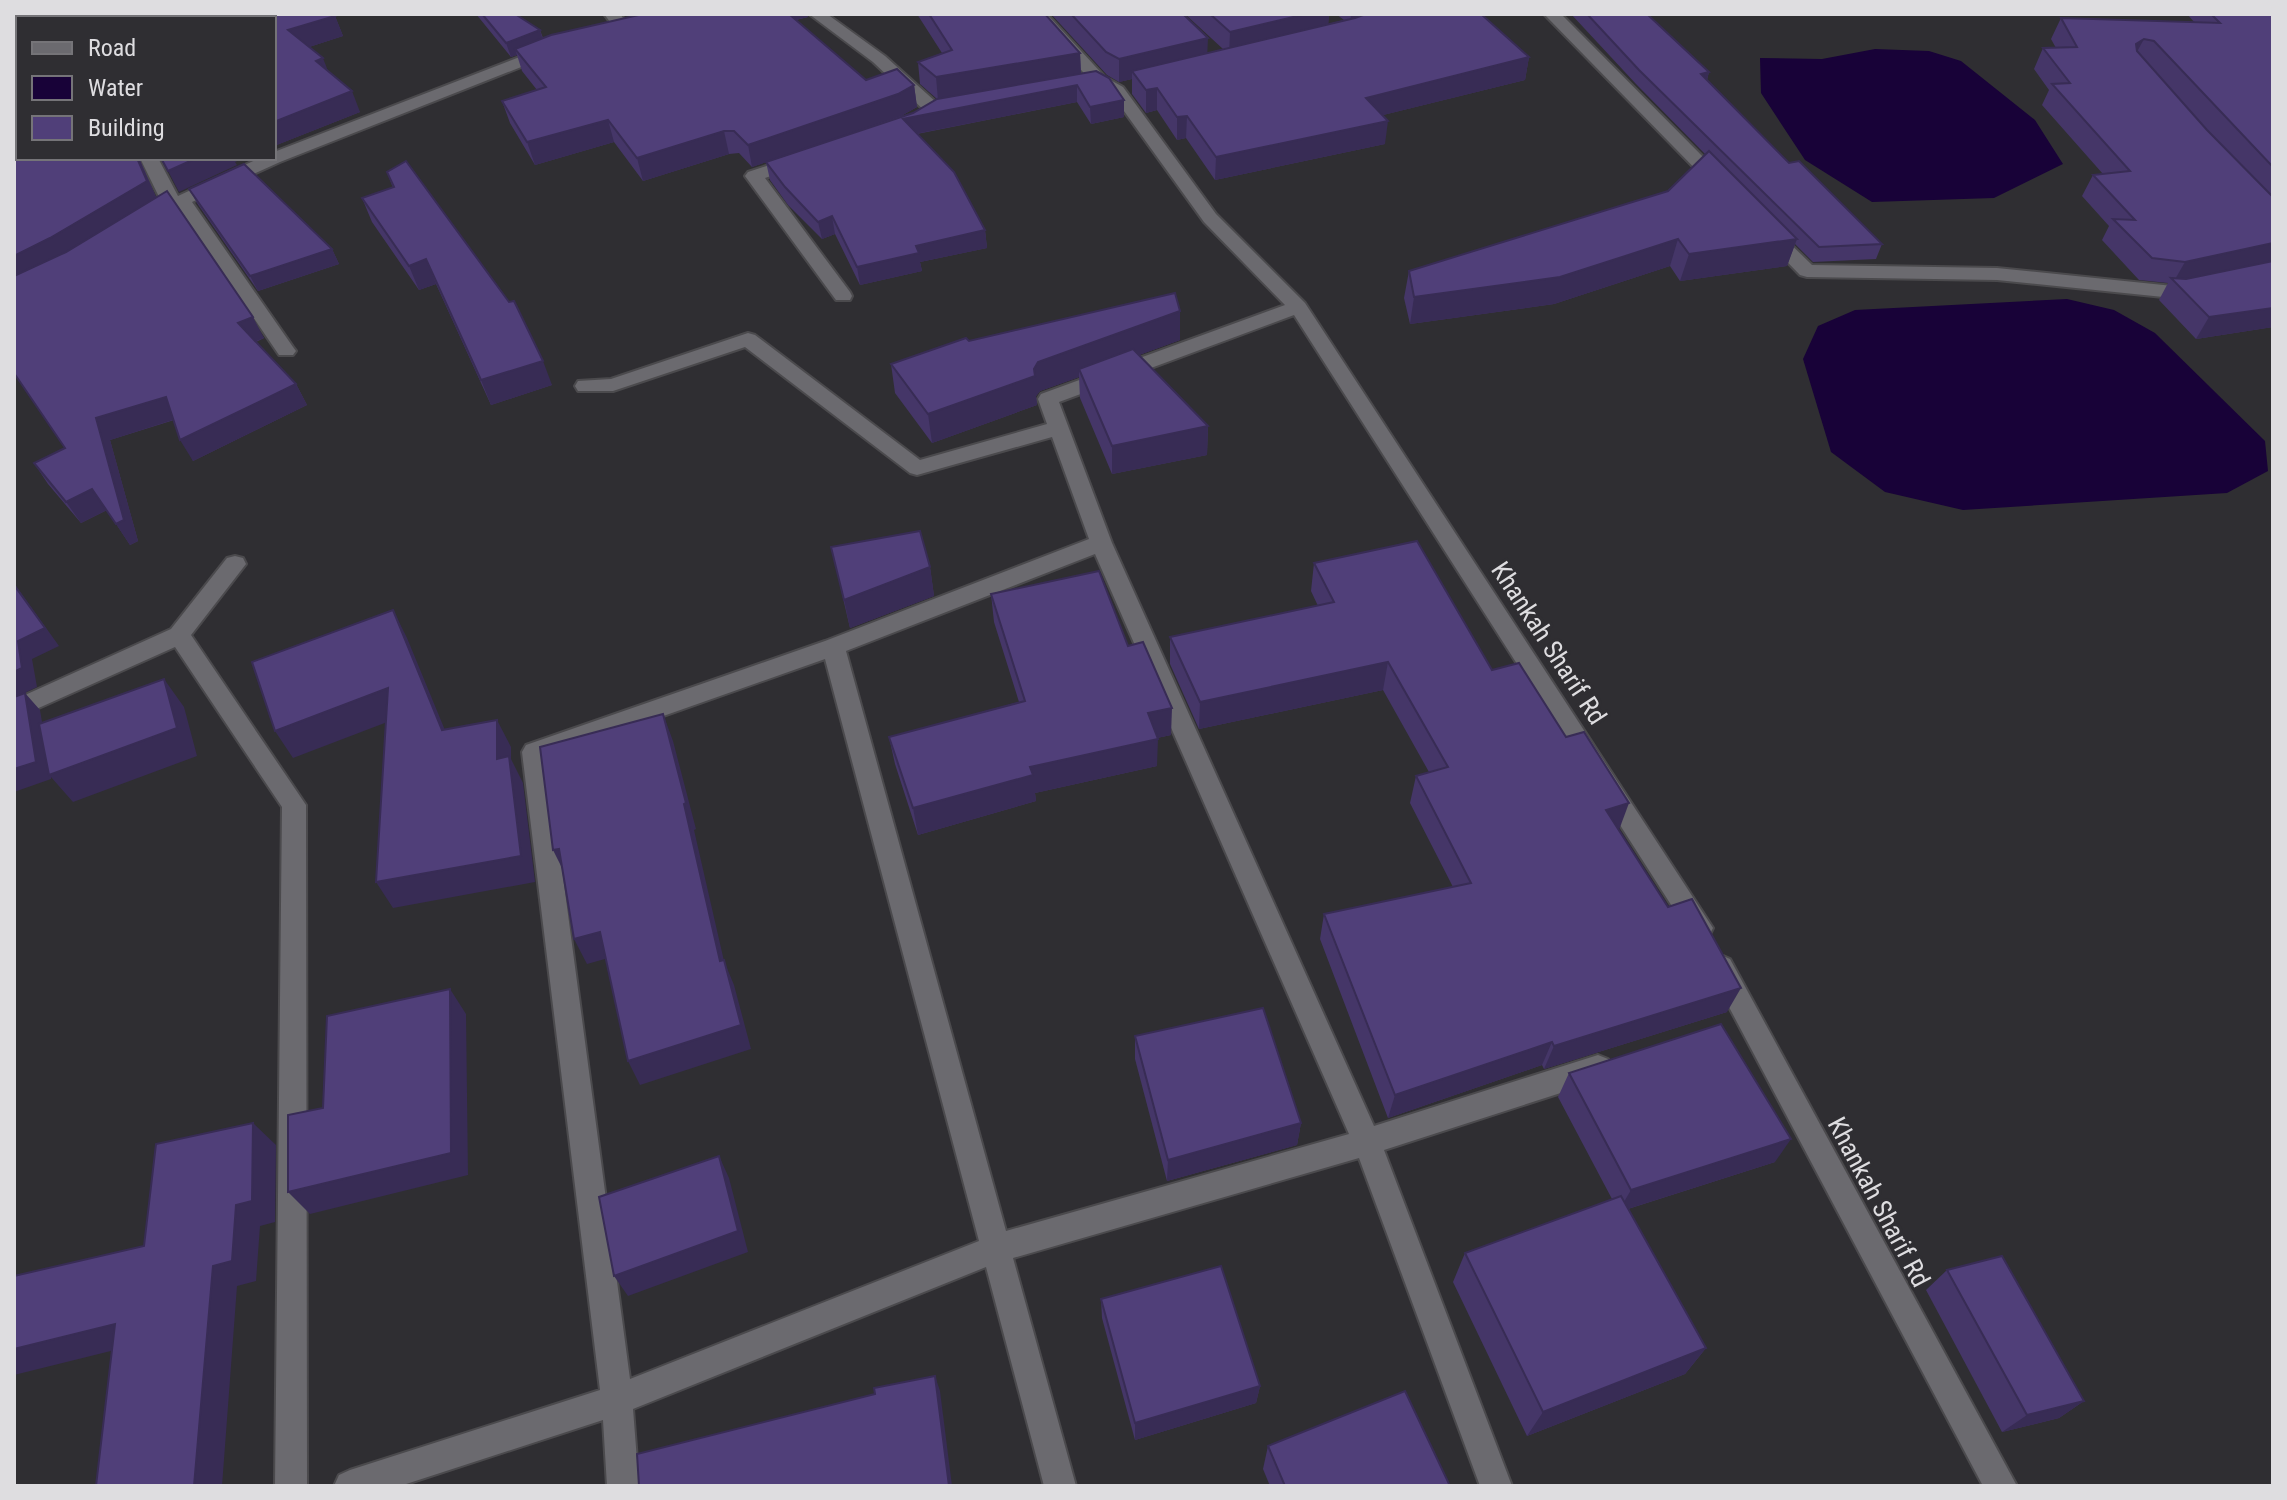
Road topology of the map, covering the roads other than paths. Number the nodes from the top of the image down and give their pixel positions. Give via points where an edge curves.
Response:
1 (612, 14) edge
2 (817, 14) edge
3 (1038, 14) edge
4 (1552, 14) edge
5 (625, 32) edge
6 (567, 46) edge
7 (972, 103) edge
8 (810, 156) edge
9 (276, 157) edge
10 (150, 160) edge
11 (270, 160) edge
12 (1732, 197) edge
13 (177, 202) junction
14 (1754, 218) edge
15 (134, 228) edge
16 (2216, 283) edge
17 (843, 296) dead end
18 (1298, 307) junction
19 (286, 351) dead end
20 (585, 386) dead end
21 (1058, 428) junction
22 (1101, 543) junction
23 (235, 564) dead end
24 (179, 635) junction
25 (833, 647) junction
26 (14, 710) edge
27 (1749, 1020) junction
28 (1720, 1030) edge
29 (1632, 1058) edge
30 (1367, 1142) junction
31 (998, 1248) junction
32 (617, 1400) junction
33 (291, 1486) edge
34 (350, 1486) edge
35 (623, 1486) edge
36 (1060, 1486) edge
37 (1496, 1486) edge
38 (2001, 1486) edge

1 - 5 street
2 - 7 street via 879,59 927,112
3 - 18 street, Khankah Sharif Rd via 1108,85 1210,218
4 - 12 street
6 - 9 street
8 - 17 street via 754,176
10 - 13 street
11 - 13 street
13 - 15 street
13 - 19 street
14 - 16 street via 1807,271 1997,274 2173,292
18 - 21 street via 1048,399
18 - 27 street, Khankah Sharif Rd via 1696,922
20 - 21 street via 613,385 748,339 917,468
21 - 22 street
22 - 25 street
22 - 30 street
23 - 24 street
24 - 26 street
24 - 33 street via 294,805
25 - 31 street
25 - 32 street via 534,752
27 - 28 street
27 - 38 street, Khankah Sharif Rd
29 - 30 street
30 - 31 street
30 - 37 street
31 - 32 street
31 - 36 street
32 - 34 street
32 - 35 street

